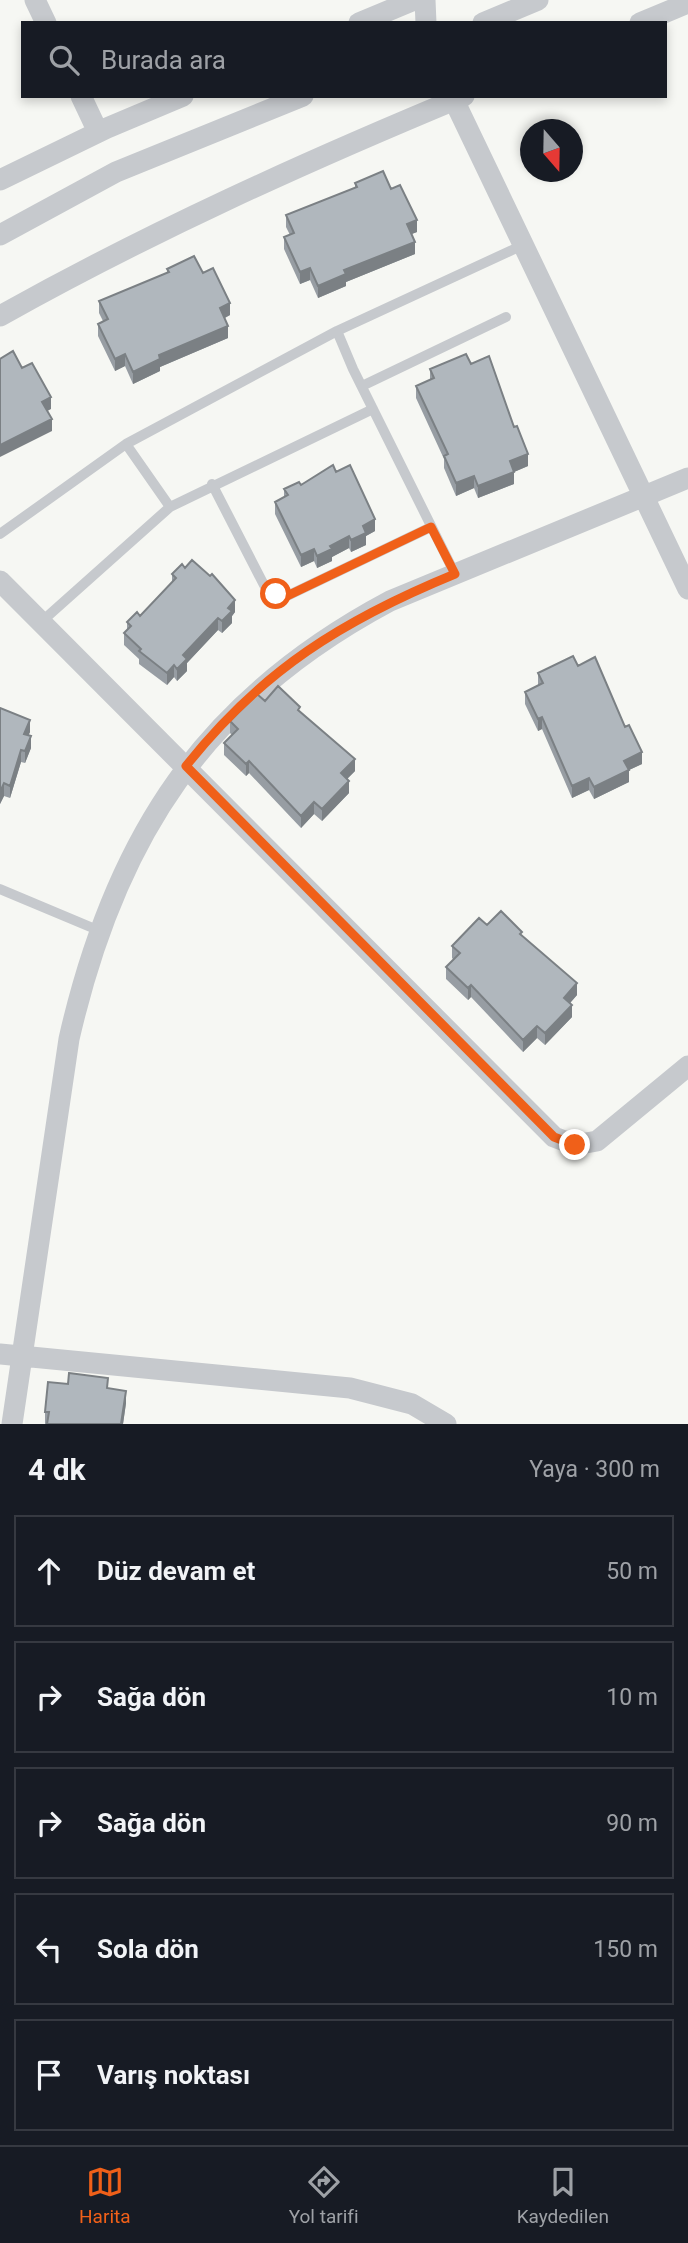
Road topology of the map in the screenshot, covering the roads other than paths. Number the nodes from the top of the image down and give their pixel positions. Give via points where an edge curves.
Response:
1 (35, 0) edge
2 (414, 0) edge
3 (425, 0) edge
4 (538, 0) edge
5 (688, 3) edge
6 (393, 11) edge
7 (45, 21) edge
8 (365, 21) edge
9 (426, 21) edge
10 (488, 21) edge
11 (645, 21) edge
12 (82, 98) edge
13 (178, 98) edge
14 (298, 98) edge
15 (456, 98) edge
16 (99, 132) junction
17 (0, 180) edge
18 (0, 235) edge
19 (523, 245) junction
20 (0, 316) edge
21 (506, 317) dead end
22 (337, 331) junction
23 (362, 386) junction
24 (373, 409) junction
25 (127, 444) junction
26 (688, 478) edge
27 (212, 484) junction
28 (644, 497) junction
29 (170, 507) junction
30 (431, 527) junction
31 (0, 534) edge
32 (455, 574) junction
33 (0, 581) edge
34 (688, 589) edge
35 (40, 623) junction
36 (186, 766) junction
37 (0, 889) edge
38 (100, 931) junction
39 (688, 1066) edge
40 (0, 1354) edge
41 (22, 1356) junction
42 (12, 1424) edge
43 (446, 1424) edge

1 - 7 street
2 - 6 street
3 - 9 street
4 - 10 street
5 - 11 street
6 - 8 street
12 - 16 street
13 - 16 street
14 - 18 street via 116,172
15 - 19 street
15 - 20 street via 251,188
16 - 17 street
19 - 22 lane
19 - 28 street
21 - 23 lane
22 - 23 lane
22 - 25 lane
23 - 24 lane
24 - 27 lane
24 - 30 lane
25 - 29 lane
25 - 31 lane
26 - 28 street
27 - 29 lane
27 - 30 lane via 264,585 281,595
28 - 32 street
28 - 34 street
29 - 35 lane
30 - 32 lane
32 - 36 street via 390,601 298,656 237,708
33 - 35 street
35 - 36 street
36 - 38 street via 148,829
36 - 39 street via 554,1137 575,1145 597,1141
37 - 38 lane
38 - 41 street via 69,1040
40 - 41 street
41 - 42 street
41 - 43 street via 350,1388 412,1404

